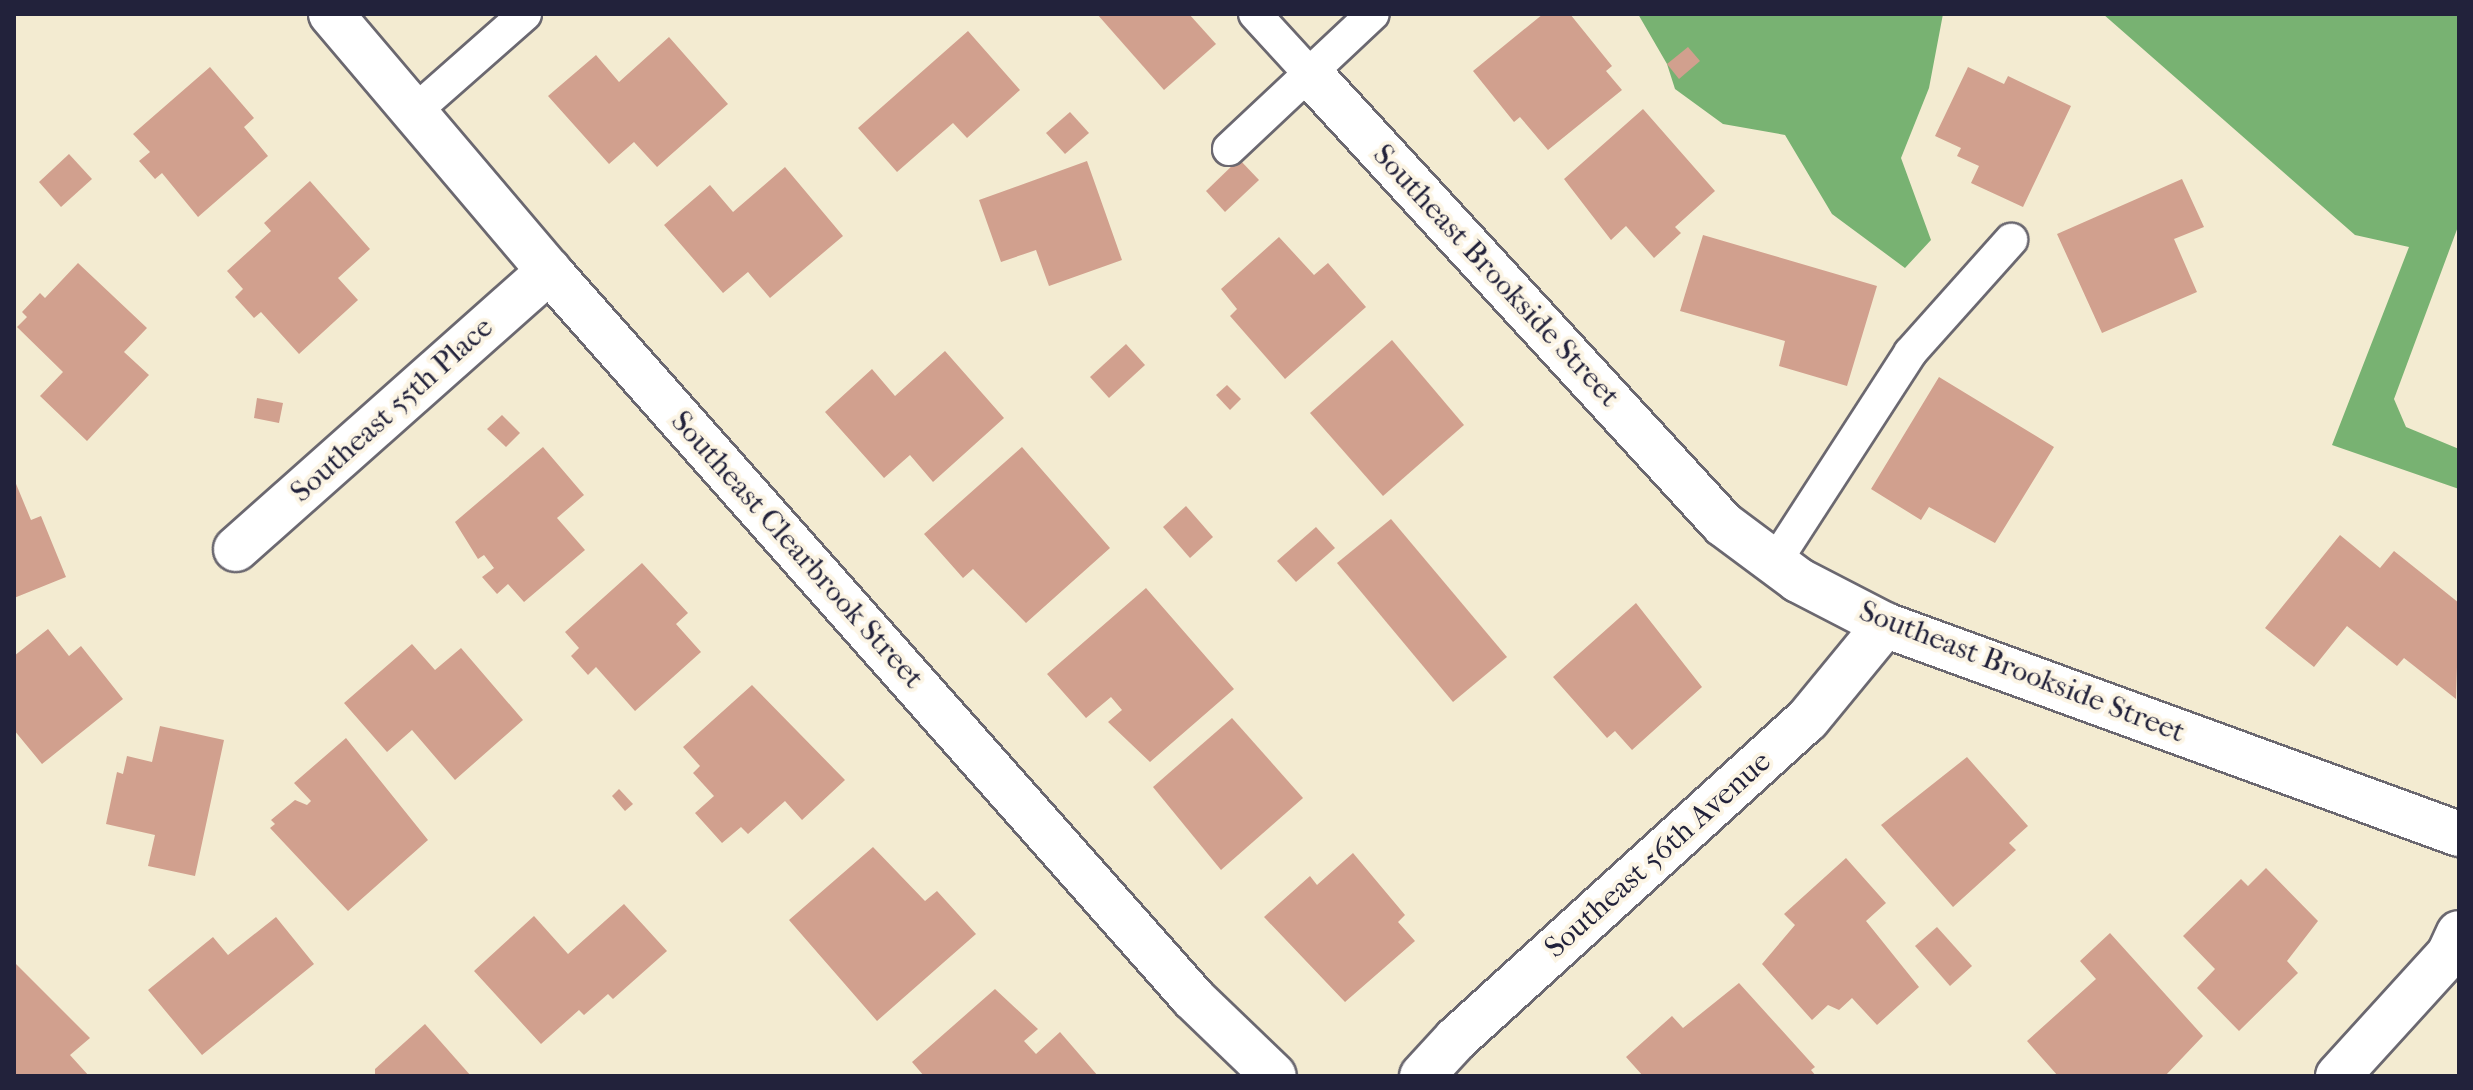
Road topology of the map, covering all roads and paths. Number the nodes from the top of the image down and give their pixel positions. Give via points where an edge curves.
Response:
1 (331, 14) edge
2 (525, 14) edge
3 (1255, 14) edge
4 (1373, 14) edge
5 (1310, 74) junction
6 (414, 112) junction
7 (1229, 149) dead end
8 (2011, 240) dead end
9 (549, 271) junction
10 (236, 549) dead end
11 (1775, 562) junction
12 (1885, 625) junction
13 (2459, 834) edge
14 (2459, 933) edge
15 (1274, 1076) edge
16 (1422, 1076) edge
17 (2338, 1076) edge

1 - 6 street, Southeast Clearbrook Street
2 - 6 lane
3 - 5 lane
4 - 5 lane
5 - 7 lane
5 - 11 street, Southeast Brookside Street via 1723,524
6 - 9 street, Southeast Clearbrook Street
8 - 11 lane via 1910,353
9 - 10 street, Southeast 55th Place
9 - 15 street, Southeast Clearbrook Street via 1193,998
11 - 12 street, Southeast Brookside Street
12 - 13 street, Southeast Brookside Street
12 - 16 street, Southeast 56th Avenue via 1807,720 1456,1039
14 - 17 street via 2449,954

